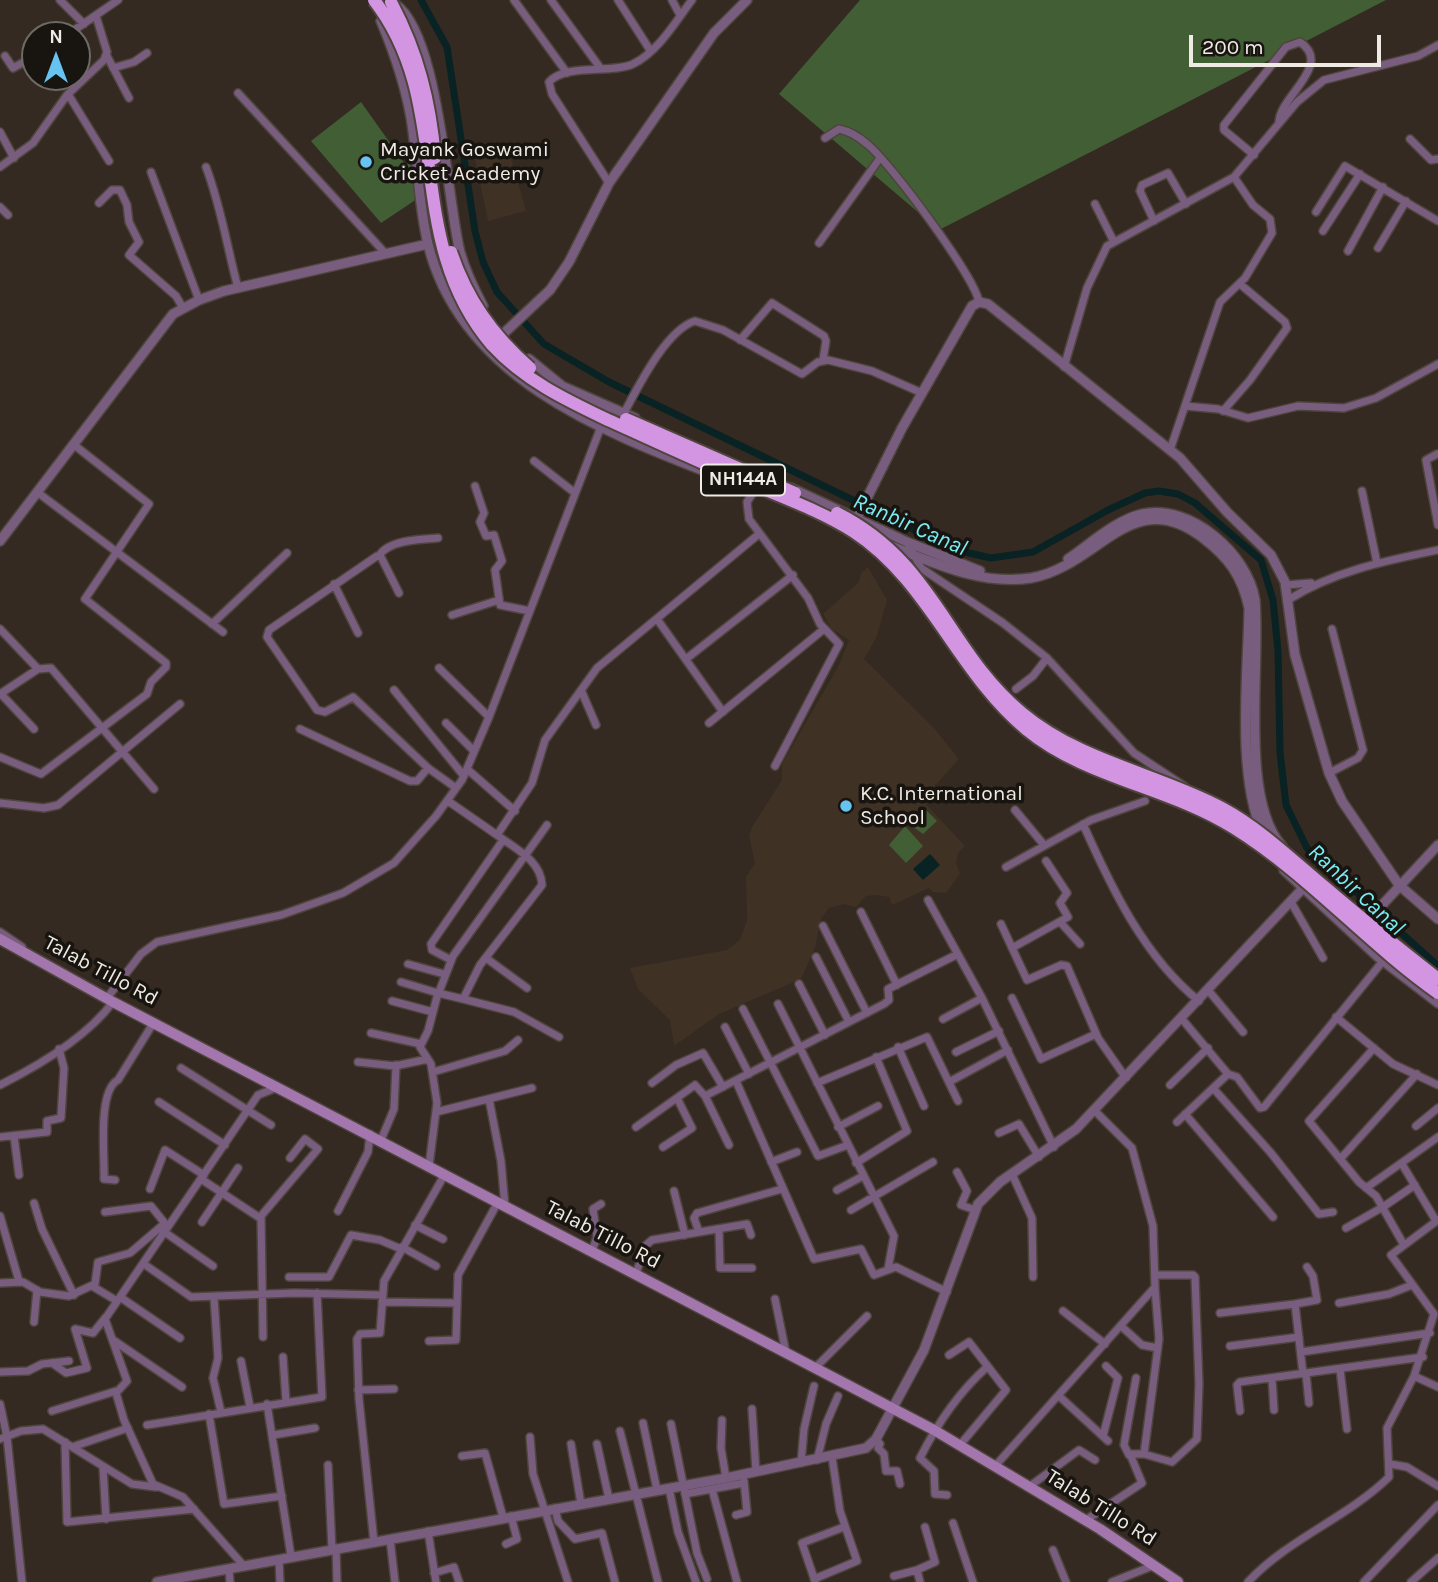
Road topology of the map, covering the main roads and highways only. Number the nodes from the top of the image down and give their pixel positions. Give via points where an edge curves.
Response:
1 (373, 0) edge
2 (391, 2) edge
3 (0, 939) edge
4 (1438, 979) edge
5 (1438, 993) edge
6 (1178, 1582) edge

1 - 5 highway, NH144A, bridge via 400,41 418,95 438,234 451,278 472,318 508,360 553,394 822,514 868,542 900,571 976,677 1028,731 1085,763 1175,798 1234,828 1269,851
2 - 4 highway, NH144A, bridge via 411,38 426,91 448,244 473,303 512,352 560,389 820,504 873,534 916,574 983,672 1021,712 1068,744 1212,803 1245,822
3 - 6 main road, Talab Tillo Rd via 934,1430 1086,1520

